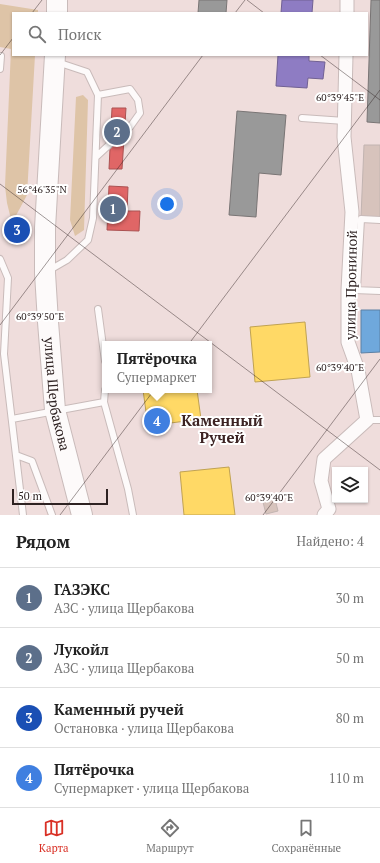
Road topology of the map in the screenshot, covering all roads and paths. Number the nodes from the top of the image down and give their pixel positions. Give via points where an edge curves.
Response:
1 (58, 0) edge
2 (348, 0) edge
3 (57, 12) edge
4 (347, 12) edge
5 (1, 56) edge
6 (346, 56) edge
7 (54, 58) edge
8 (0, 69) edge
9 (98, 95) junction
10 (302, 118) dead end
11 (344, 121) junction
12 (124, 132) dead end
13 (110, 144) dead end
14 (96, 157) junction
15 (380, 220) edge
16 (0, 258) edge
17 (45, 273) junction
18 (352, 290) junction
19 (380, 291) edge
20 (98, 309) dead end
21 (102, 341) edge
22 (105, 393) edge
23 (104, 402) junction
24 (55, 410) junction
25 (12, 418) junction
26 (367, 420) junction
27 (380, 420) edge
28 (16, 455) junction
29 (23, 515) edge
30 (52, 515) edge
31 (82, 515) edge
32 (133, 515) edge
33 (324, 515) edge

1 - 3 main road
2 - 4 street
5 - 8 lane
6 - 11 street, улица Прониной
7 - 9 lane via 87,72
7 - 17 main road, улица Щербакова
9 - 12 lane via 130,89 138,100 140,113
9 - 14 lane
10 - 11 lane
11 - 18 street, улица Прониной via 352,212
13 - 14 lane
14 - 17 lane via 93,218 88,240 67,260
15 - 18 lane via 361,219
16 - 25 lane via 8,278 4,354
17 - 24 main road, улица Щербакова
18 - 19 lane
18 - 26 street, улица Прониной via 348,342 358,370
20 - 21 lane
22 - 23 lane
23 - 24 lane
23 - 32 lane
24 - 25 lane
24 - 31 main road, улица Щербакова
25 - 28 lane
26 - 27 lane
26 - 33 street via 324,459 321,481 329,509
28 - 29 lane
28 - 30 lane via 32,461

